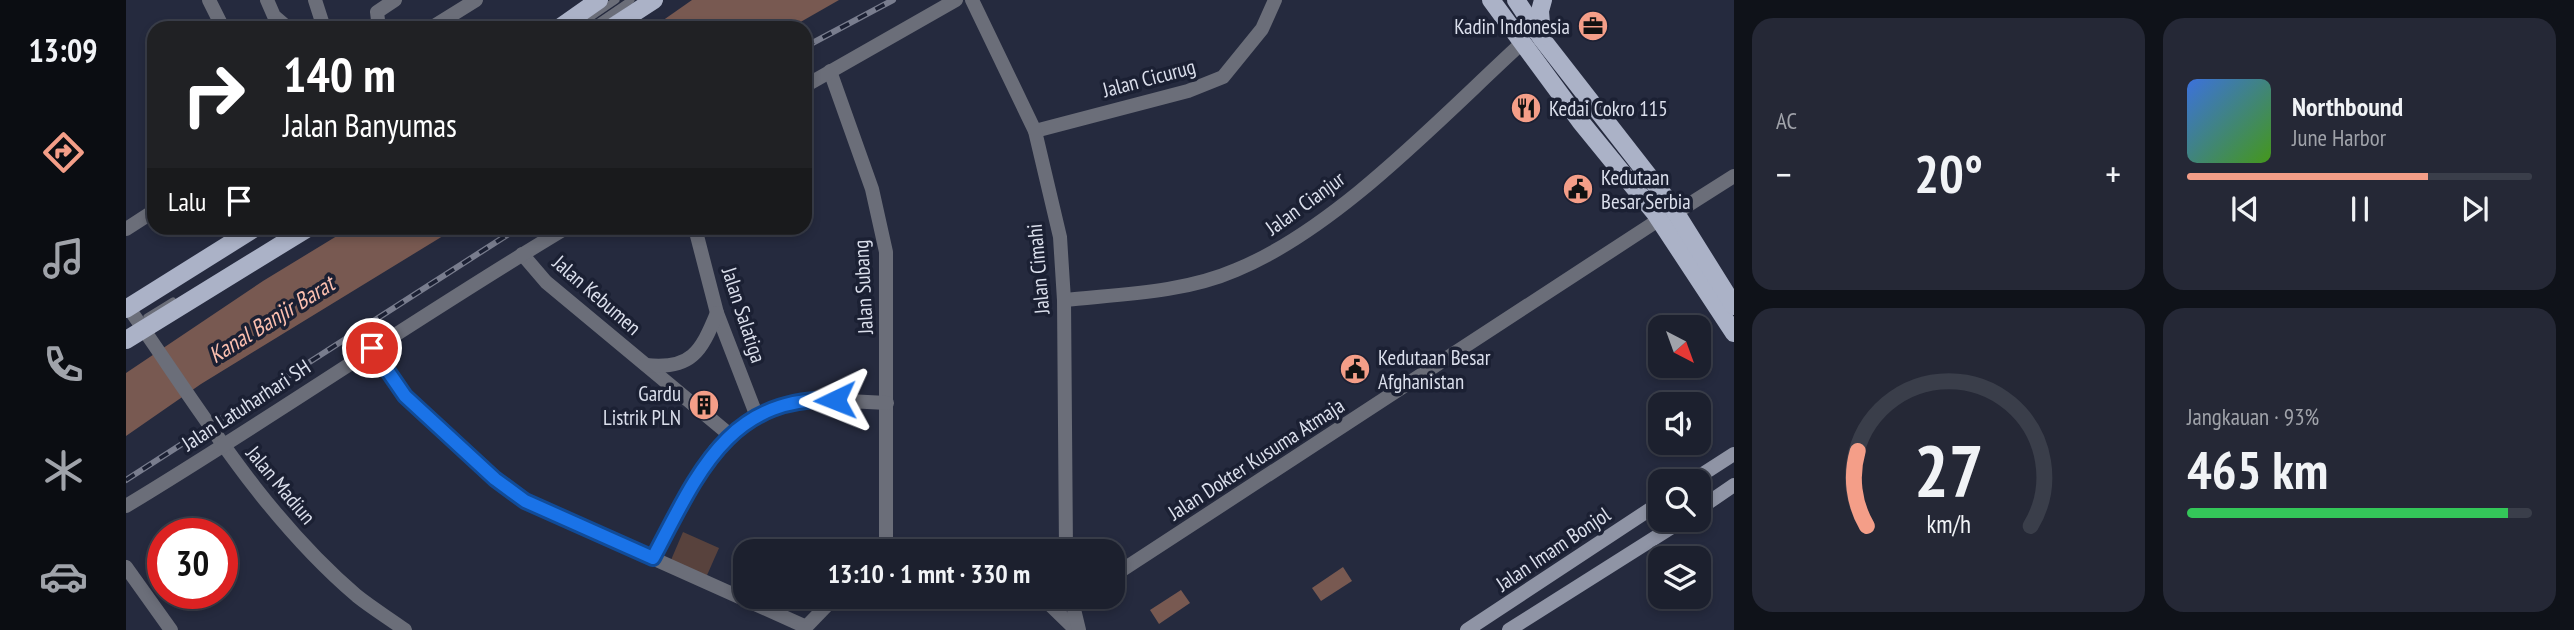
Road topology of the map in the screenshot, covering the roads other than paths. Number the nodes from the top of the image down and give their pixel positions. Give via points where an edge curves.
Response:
1 (209, 0) edge
2 (267, 0) edge
3 (314, 0) edge
4 (396, 0) edge
5 (476, 0) edge
6 (599, 0) edge
7 (616, 0) edge
8 (631, 0) edge
9 (654, 0) edge
10 (956, 0) edge
11 (972, 0) edge
12 (1275, 0) edge
13 (1491, 0) edge
14 (1517, 0) edge
15 (1543, 0) edge
16 (220, 21) edge
17 (280, 21) edge
18 (322, 21) edge
19 (378, 21) edge
20 (442, 21) edge
21 (569, 21) edge
22 (585, 21) edge
23 (600, 21) edge
24 (622, 21) edge
25 (1542, 39) junction
26 (1522, 43) junction
27 (830, 71) junction
28 (812, 82) edge
29 (1035, 131) junction
30 (1734, 176) edge
31 (147, 216) edge
32 (1667, 217) junction
33 (126, 229) edge
34 (246, 235) edge
35 (258, 235) edge
36 (284, 235) edge
37 (295, 235) edge
38 (554, 235) edge
39 (697, 235) edge
40 (522, 254) junction
41 (1064, 300) junction
42 (1734, 306) edge
43 (717, 313) junction
44 (133, 319) edge
45 (1734, 332) edge
46 (126, 340) edge
47 (372, 348) junction
48 (646, 365) junction
49 (887, 403) junction
50 (756, 414) junction
51 (730, 435) junction
52 (223, 447) junction
53 (1734, 454) edge
54 (1711, 469) edge
55 (1734, 485) edge
56 (1711, 501) edge
57 (126, 506) edge
58 (1648, 511) edge
59 (1664, 532) edge
60 (886, 539) edge
61 (1066, 539) edge
62 (653, 558) junction
63 (1125, 566) edge
64 (126, 567) edge
65 (823, 609) edge
66 (1055, 609) edge
67 (1074, 609) edge
68 (1495, 612) junction
69 (803, 628) edge
70 (171, 630) edge
71 (405, 630) edge
72 (1078, 630) edge
73 (1468, 630) edge
74 (1507, 630) edge

1 - 16 street
2 - 17 street
3 - 18 street
4 - 19 street via 377,12
5 - 20 street
6 - 21 main road
7 - 22 lane
8 - 23 lane
9 - 24 main road
10 - 27 street
11 - 29 street, Jalan Cimahi
12 - 29 street, Jalan Cicurug via 1262,29 1223,76 1197,88
13 - 26 main road
14 - 25 main road
15 - 25 main road
25 - 32 main road via 1669,202
26 - 32 main road
26 - 41 street, Jalan Cianjur via 1369,182 1280,249 1201,282
27 - 28 street
27 - 49 street, Jalan Subang via 873,189 886,252
29 - 41 street, Jalan Cimahi via 1060,237
30 - 32 street, Jalan Dokter Kusuma Atmaja
31 - 33 street
32 - 42 main road
32 - 45 main road
32 - 63 street, Jalan Dokter Kusuma Atmaja
34 - 44 main road
35 - 44 lane
36 - 44 lane
37 - 44 main road
38 - 40 street, Jalan Latuharhari SH
39 - 43 street, Jalan Salatiga
40 - 47 street, Jalan Latuharhari SH
40 - 48 street, Jalan Kebumen via 545,282
41 - 61 street, Jalan Cimahi
43 - 48 street, Jalan Kebumen via 706,339 690,358 671,368
43 - 50 street, Jalan Salatiga
44 - 46 main road
44 - 52 street, Jalan Madiun
47 - 52 street, Jalan Latuharhari SH
47 - 62 street via 405,396 495,479 525,501
48 - 51 street, Jalan Kebumen
49 - 50 street via 809,399
49 - 60 street, Jalan Subang
50 - 51 street
51 - 62 street via 715,450
52 - 57 street, Jalan Latuharhari SH
52 - 71 street, Jalan Madiun via 283,523 358,596
53 - 54 main road
55 - 56 main road
58 - 68 main road, Jalan Imam Bonjol
59 - 74 main road, Jalan Imam Bonjol
62 - 69 street
64 - 70 street
65 - 69 street
66 - 72 street
67 - 72 street
68 - 73 main road, Jalan Imam Bonjol
68 - 74 main road

